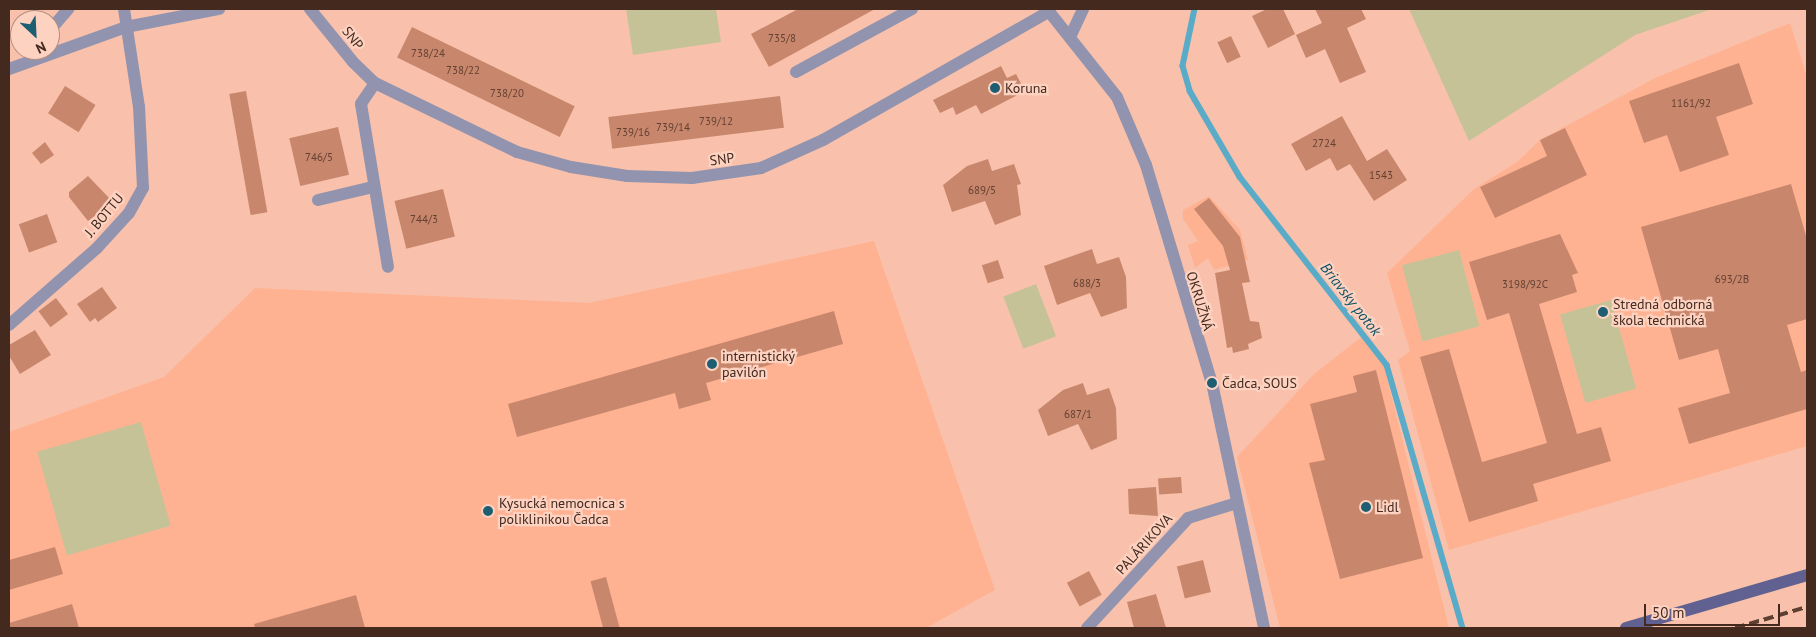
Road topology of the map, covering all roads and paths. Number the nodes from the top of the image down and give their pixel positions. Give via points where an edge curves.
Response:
1 (124, 9) edge
2 (219, 9) edge
3 (310, 9) edge
4 (912, 9) edge
5 (1083, 9) edge
6 (1049, 10) edge
7 (126, 27) junction
8 (1071, 35) junction
9 (15, 67) edge
10 (796, 72) dead end
11 (375, 83) junction
12 (373, 187) junction
13 (318, 200) dead end
14 (388, 267) dead end
15 (9, 325) edge
16 (1238, 503) junction
17 (1807, 575) edge
18 (1087, 628) edge
19 (1264, 628) edge
20 (1626, 628) edge

1 - 7 street, J. BOTTU
2 - 7 street
3 - 11 street, SNP via 353,62
4 - 10 street
5 - 8 street
6 - 8 street, OKRUŽNÁ
6 - 11 street, SNP via 823,140 761,168 723,175 627,176 571,168 518,152
7 - 9 street
7 - 15 street, J. BOTTU via 139,107 143,188 129,213 97,248
8 - 16 street, OKRUŽNÁ via 1117,98 1146,165 1212,383
11 - 12 street via 361,104
12 - 13 street
12 - 14 street
16 - 18 street, PALÁRIKOVA via 1188,518
16 - 19 street, OKRUŽNÁ
17 - 20 main road

